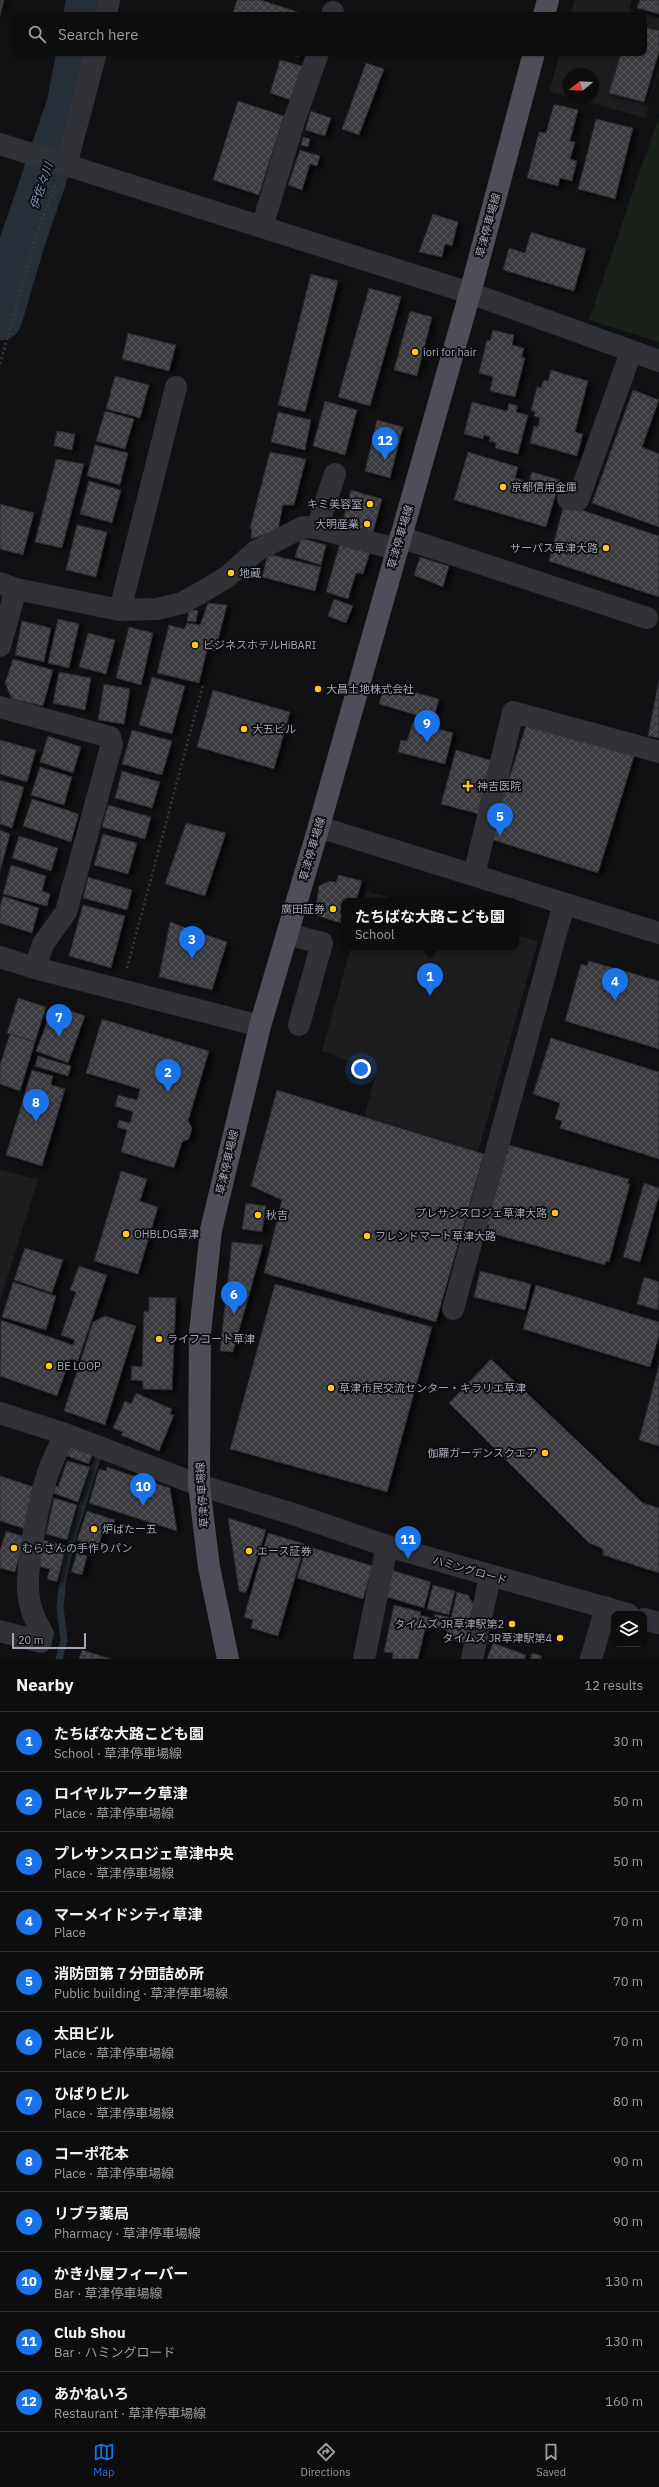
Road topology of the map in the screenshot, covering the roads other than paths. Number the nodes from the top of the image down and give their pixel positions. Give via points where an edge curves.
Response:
1 (109, 0) edge
2 (548, 0) edge
3 (107, 12) edge
4 (545, 12) edge
5 (95, 56) edge
6 (317, 56) edge
7 (533, 56) edge
8 (0, 144) edge
9 (56, 166) junction
10 (262, 227) junction
11 (470, 293) junction
12 (631, 352) junction
13 (659, 362) edge
14 (176, 387) dead end
15 (334, 474) dead end
16 (568, 498) dead end
17 (317, 528) junction
18 (398, 543) junction
19 (8, 586) edge
20 (120, 610) junction
21 (647, 618) dead end
22 (0, 646) edge
23 (0, 706) edge
24 (659, 752) edge
25 (319, 827) junction
26 (474, 875) junction
27 (564, 904) junction
28 (659, 933) edge
29 (287, 934) junction
30 (0, 957) edge
31 (35, 968) junction
32 (299, 1025) dead end
33 (260, 1026) junction
34 (453, 1308) dead end
35 (0, 1413) edge
36 (65, 1434) junction
37 (199, 1486) junction
38 (387, 1546) junction
39 (490, 1577) junction
40 (606, 1607) junction
41 (619, 1611) edge
42 (647, 1620) edge
43 (659, 1623) edge
44 (0, 1631) edge
45 (228, 1659) edge
46 (364, 1659) edge
47 (472, 1659) edge
48 (591, 1659) edge

1 - 3 street
2 - 4 main road
5 - 9 street
6 - 10 street
7 - 11 main road, 草津停車場線
8 - 9 street
9 - 10 street
10 - 11 street
11 - 12 street
11 - 18 main road, 草津停車場線
12 - 13 street
12 - 16 street via 578,500
14 - 20 street
15 - 17 street
17 - 18 street
17 - 20 street via 303,527 256,551 227,577 182,603 157,609
18 - 21 street
18 - 25 main road, 草津停車場線
19 - 20 street
19 - 22 street
23 - 31 street via 110,737 112,744 66,912 42,944
24 - 26 street via 513,712
25 - 26 street
25 - 29 main road, 草津停車場線
26 - 27 street
27 - 28 street
27 - 34 street
29 - 32 street via 322,943
29 - 33 main road, 草津停車場線
30 - 31 street
31 - 33 street
33 - 37 main road, 草津停車場線 via 211,1230 200,1333
35 - 36 street, ハミングロード
36 - 37 street, ハミングロード
36 - 44 street via 47,1476 35,1531 29,1579 28,1592 34,1620 42,1638
37 - 38 street, ハミングロード
37 - 45 main road, 草津停車場線 via 209,1567
38 - 39 street, ハミングロード
38 - 46 street
39 - 40 street, ハミングロード
39 - 47 street
40 - 41 street, ハミングロード
40 - 48 street
42 - 43 street

